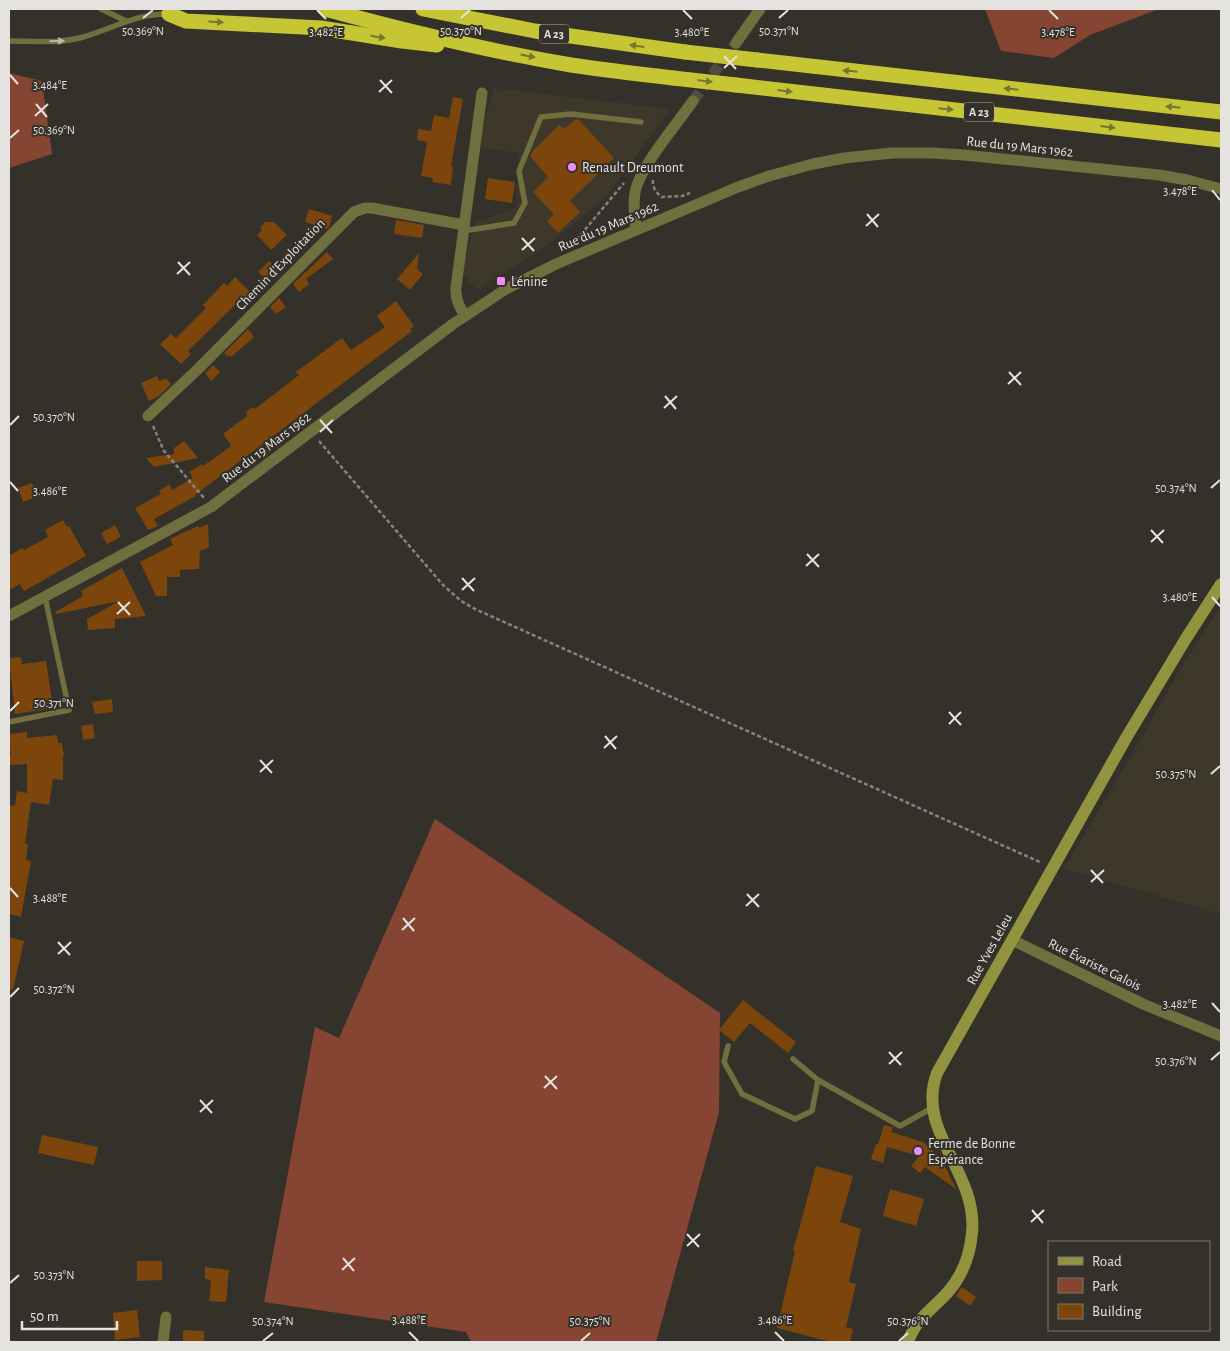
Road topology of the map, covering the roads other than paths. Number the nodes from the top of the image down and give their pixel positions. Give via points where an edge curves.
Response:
1 (101, 9) edge
2 (325, 9) edge
3 (423, 9) edge
4 (760, 9) edge
5 (164, 12) edge
6 (126, 21) junction
7 (9, 41) edge
8 (736, 43) tunnel mouth
9 (480, 46) junction
10 (482, 93) dead end
11 (694, 101) tunnel mouth
12 (1221, 112) edge
13 (641, 122) dead end
14 (1221, 140) edge
15 (1221, 189) edge
16 (463, 228) junction
17 (636, 230) junction
18 (465, 316) junction
19 (148, 416) road end
20 (1221, 584) edge
21 (46, 597) junction
22 (9, 616) edge
23 (9, 722) edge
24 (1012, 940) junction
25 (1221, 1036) edge
26 (728, 1046) dead end
27 (793, 1059) dead end
28 (818, 1080) junction
29 (932, 1108) junction
30 (166, 1317) dead end
31 (162, 1342) edge
32 (908, 1342) edge

1 - 6 lane
2 - 9 highway, A 23
12 -> 3 highway, A 23, bridge via 685,52 535,31
4 - 8 street
5 - 6 lane
5 -> 9 highway via 186,20 308,27 402,41
7 -> 6 lane via 64,41
9 -> 14 highway, A 23, bridge via 570,65
10 - 16 street
11 - 17 street via 640,179 634,195
13 - 16 lane via 571,114 541,117 519,171 525,202 514,223
15 - 17 street, Rue du 19 Mars 1962 via 1145,174 964,155 892,154 844,158 799,167 754,181
16 - 18 street via 456,296
16 - 19 street, Chemin d'Exploitation via 372,208 354,212
17 - 18 street, Rue du 19 Mars 1962 via 526,279
18 - 21 street, Rue du 19 Mars 1962 via 211,507
20 - 24 street, Rue Yves Leleu via 1170,664
21 - 22 street, Rue du 19 Mars 1962
21 - 23 lane via 69,710
24 - 25 street, Rue Évariste Galois via 1143,1004
24 - 29 street, Rue Yves Leleu via 937,1073
26 - 28 lane via 724,1062 742,1094 795,1119 812,1111
27 - 28 lane
28 - 29 lane via 900,1126
29 - 32 street, Rue Yves Leleu via 938,1129 969,1196 972,1234 967,1258 957,1280 918,1321
30 - 31 street

